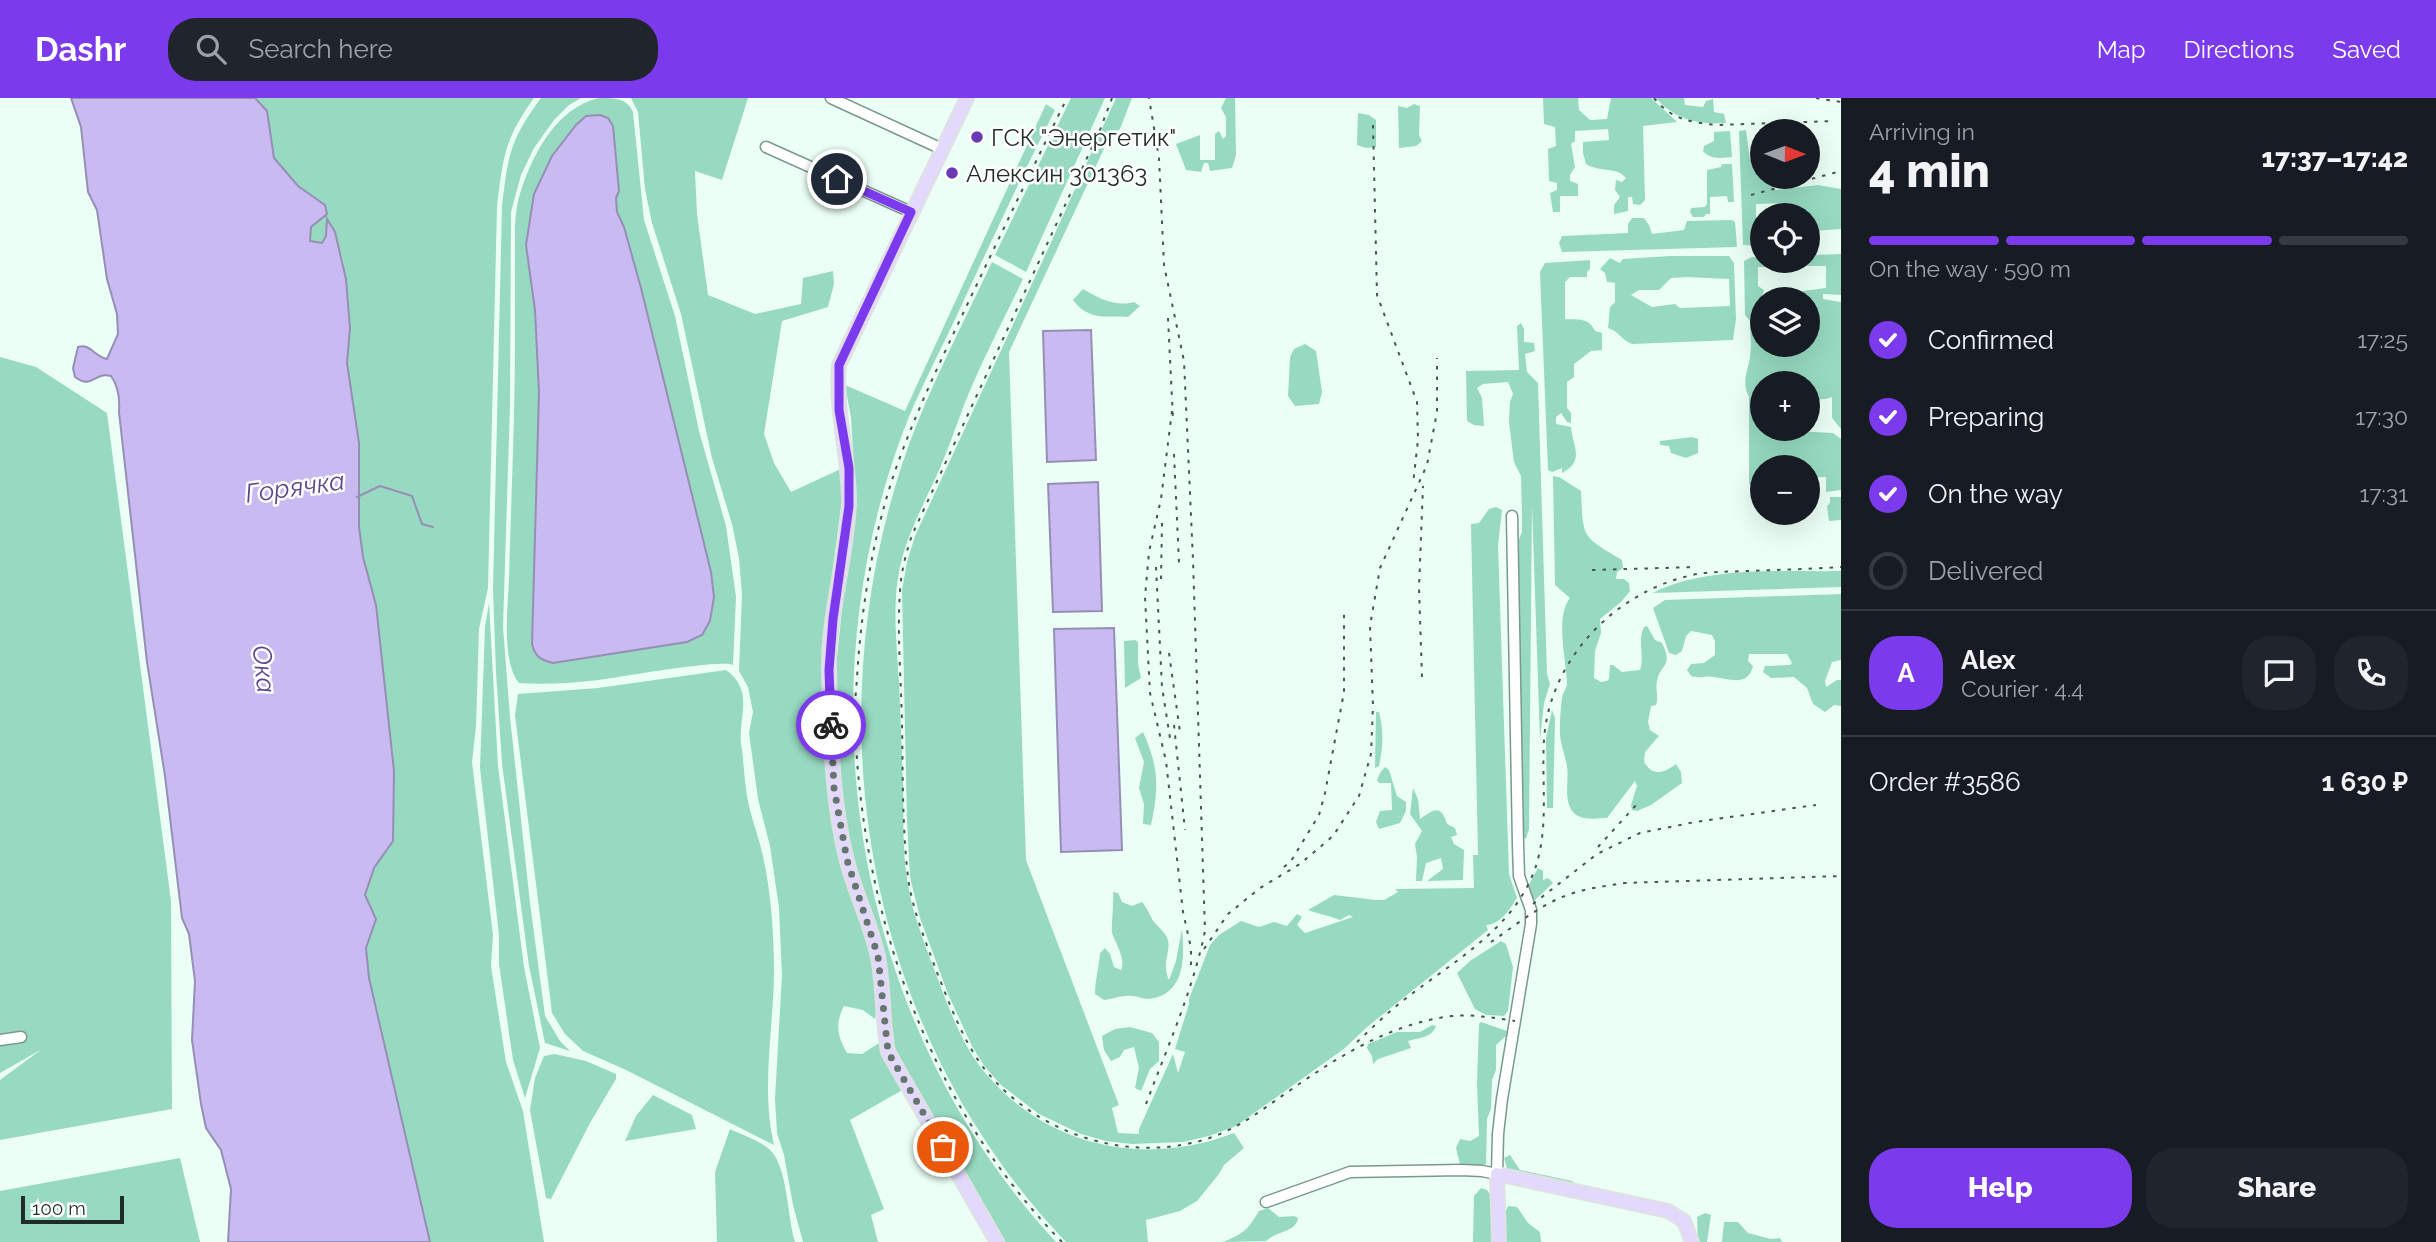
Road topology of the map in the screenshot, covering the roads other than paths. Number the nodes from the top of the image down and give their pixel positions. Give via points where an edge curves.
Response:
1 (831, 98) edge
2 (967, 98) edge
3 (766, 147) dead end
4 (942, 149) junction
5 (911, 212) junction
6 (1512, 516) dead end
7 (21, 1037) dead end
8 (0, 1040) edge
9 (1497, 1174) junction
10 (1266, 1202) dead end
11 (996, 1242) edge
12 (1499, 1242) edge
13 (1692, 1242) edge

1 - 4 street
2 - 4 main road
3 - 5 street
4 - 5 main road
5 - 11 main road via 839,365 849,506 829,670 834,788 847,860 878,956 888,1052
6 - 9 street via 1519,876 1531,915 1502,1099
7 - 8 street
9 - 10 street via 1462,1170 1350,1172
9 - 12 main road
9 - 13 main road via 1668,1212 1684,1222

